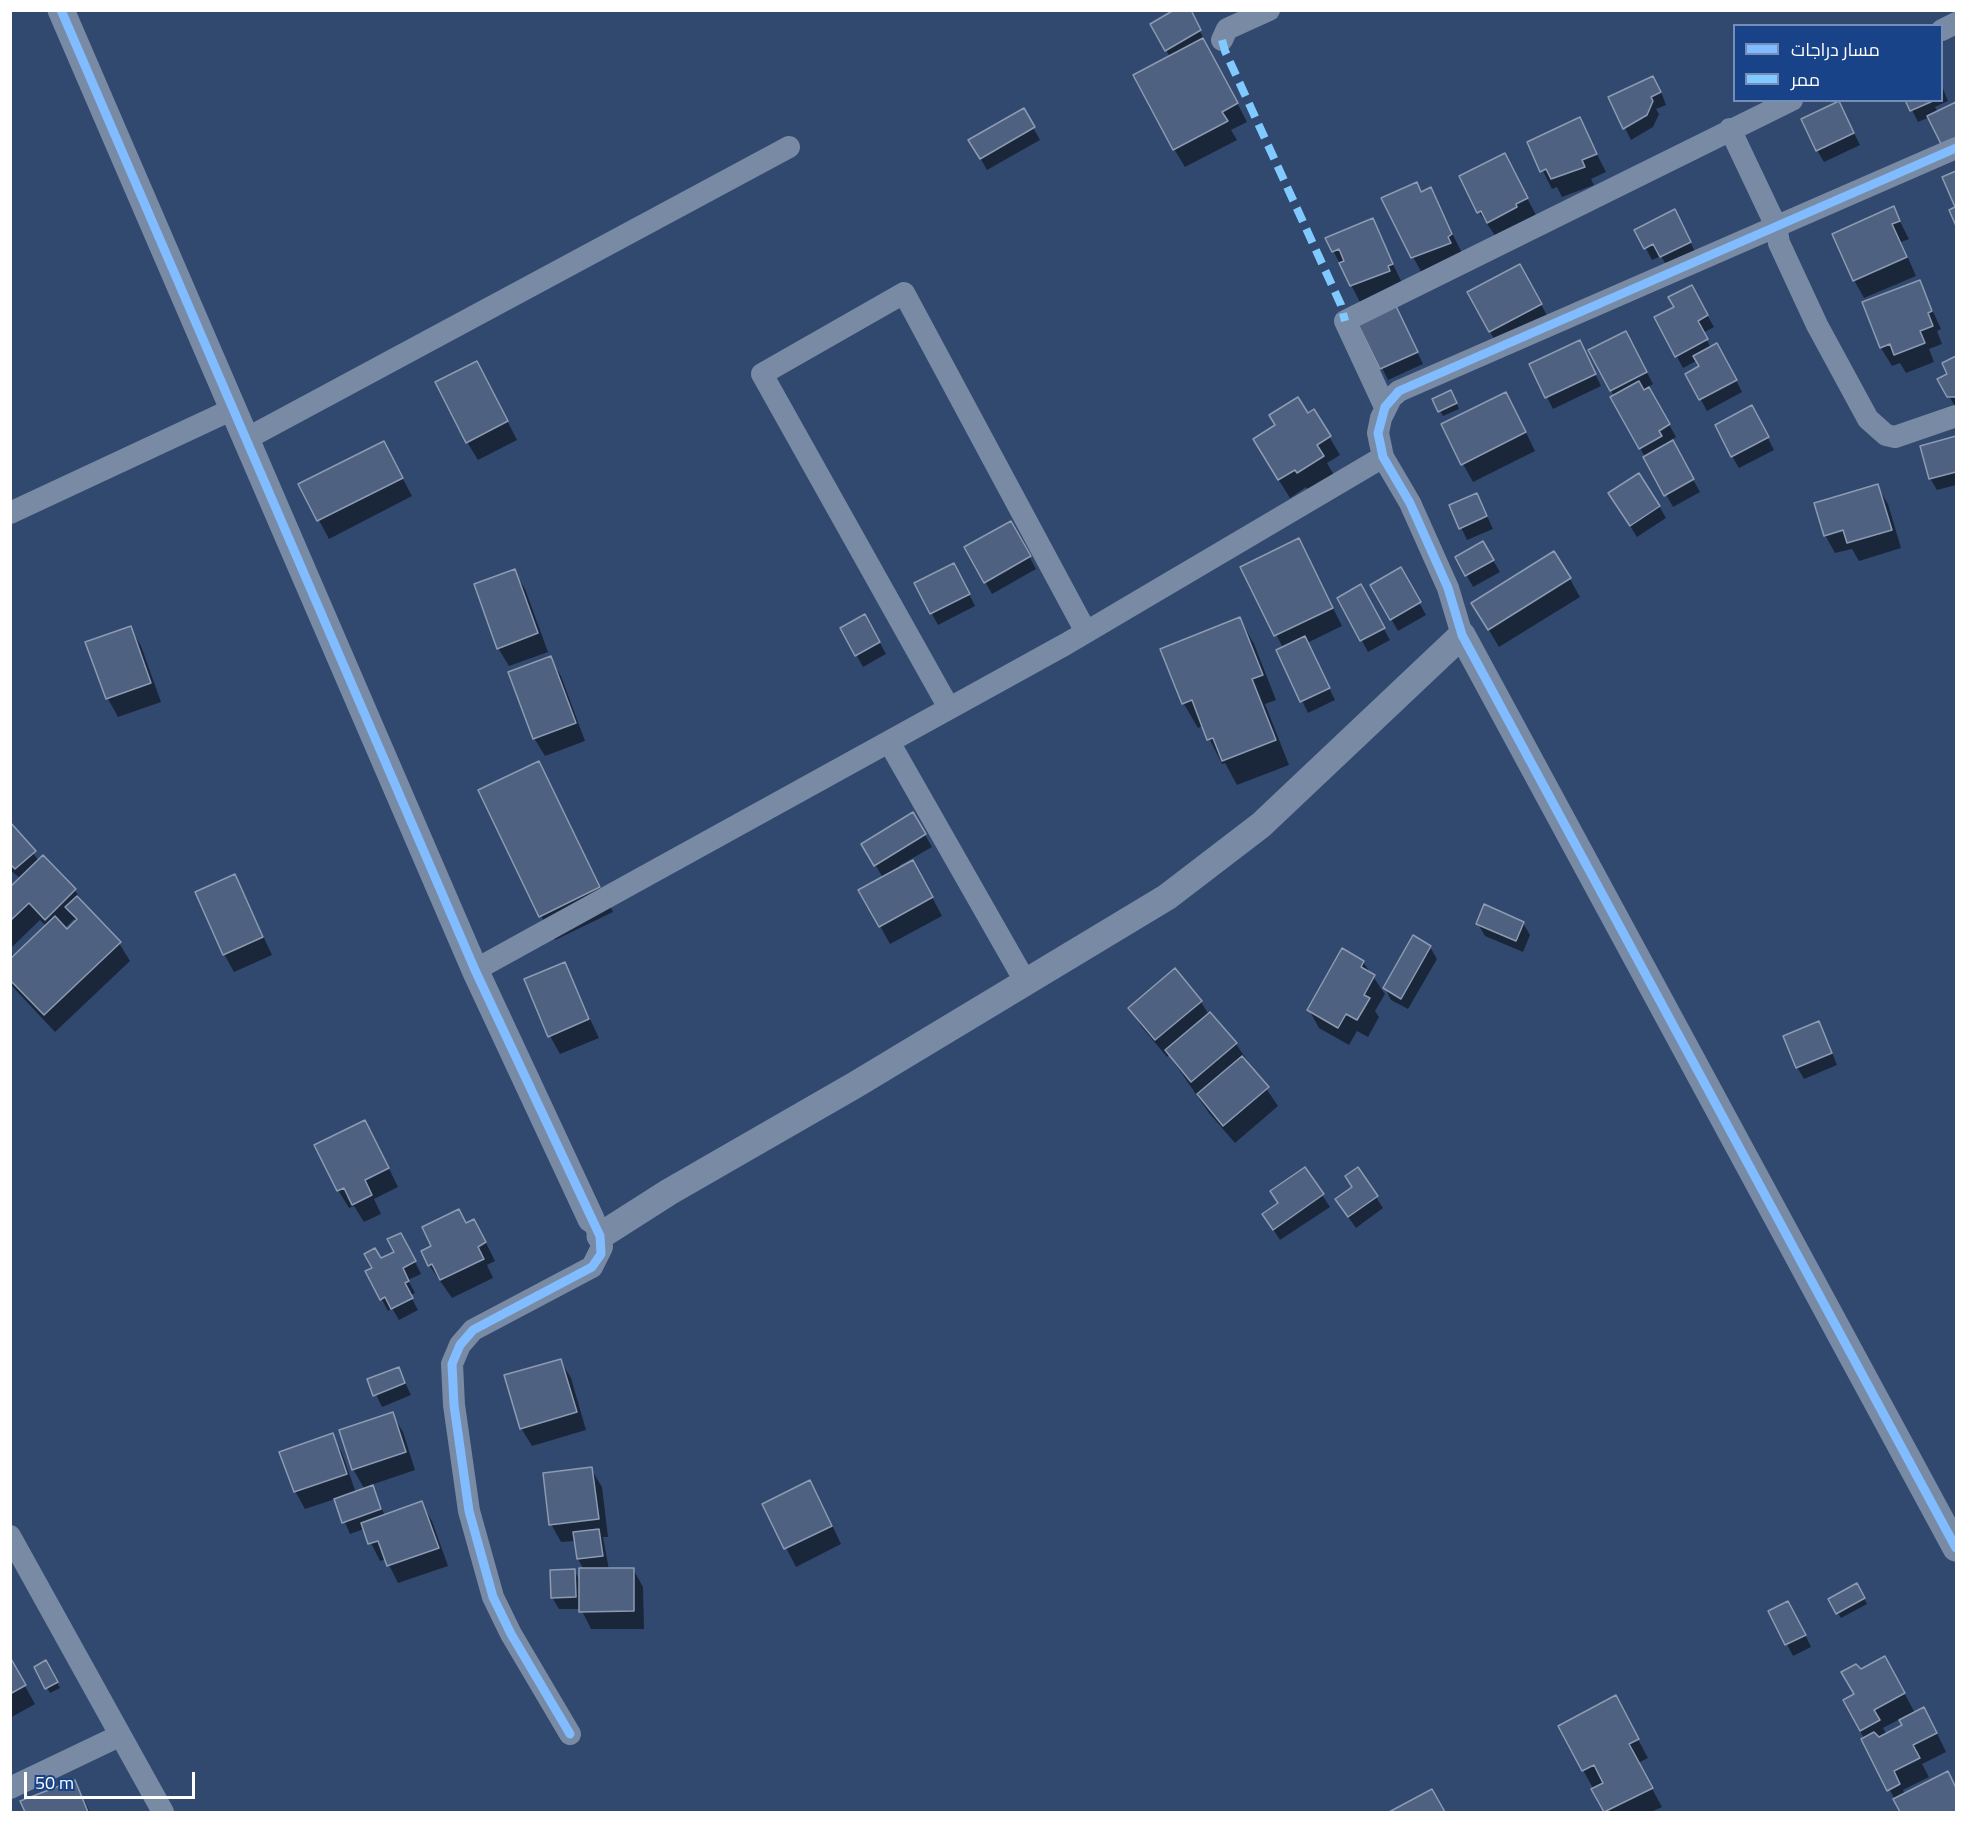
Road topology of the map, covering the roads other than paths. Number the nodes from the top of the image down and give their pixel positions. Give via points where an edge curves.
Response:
1 (61, 10) edge
2 (1269, 10) edge
3 (1222, 40) dead end
4 (1788, 102) edge
5 (1730, 129) junction
6 (789, 147) dead end
7 (1956, 148) edge
8 (1776, 226) junction
9 (1385, 407) junction
10 (233, 409) junction
11 (1956, 416) edge
12 (246, 439) junction
13 (1383, 457) junction
14 (10, 513) edge
15 (1086, 632) junction
16 (1462, 635) junction
17 (950, 708) junction
18 (889, 742) junction
19 (475, 970) junction
20 (1024, 981) junction
21 (595, 1228) junction
22 (10, 1536) edge
23 (1956, 1548) edge
24 (570, 1734) dead end
25 (119, 1736) junction
26 (10, 1788) edge
27 (163, 1812) edge

1 - 10 street
2 - 3 street via 1227,29
4 - 5 street
5 - 8 street
5 - 9 street via 1345,321
6 - 12 street
7 - 8 street
8 - 9 street via 1399,391
8 - 11 street via 1779,243 1817,325 1876,429 1895,437
9 - 13 street via 1378,433
10 - 12 street
10 - 14 street
12 - 19 street
13 - 15 street
13 - 16 street via 1410,503 1448,588
15 - 17 street
15 - 17 street via 904,294 762,374
16 - 20 street via 1261,825 1167,897
16 - 23 street
17 - 18 street
18 - 19 street
18 - 20 street
19 - 21 street
20 - 21 street via 855,1085 669,1192
21 - 24 street via 601,1254 592,1267 473,1330 460,1345 452,1364 469,1510 493,1597
22 - 25 street
25 - 26 street
25 - 27 street

